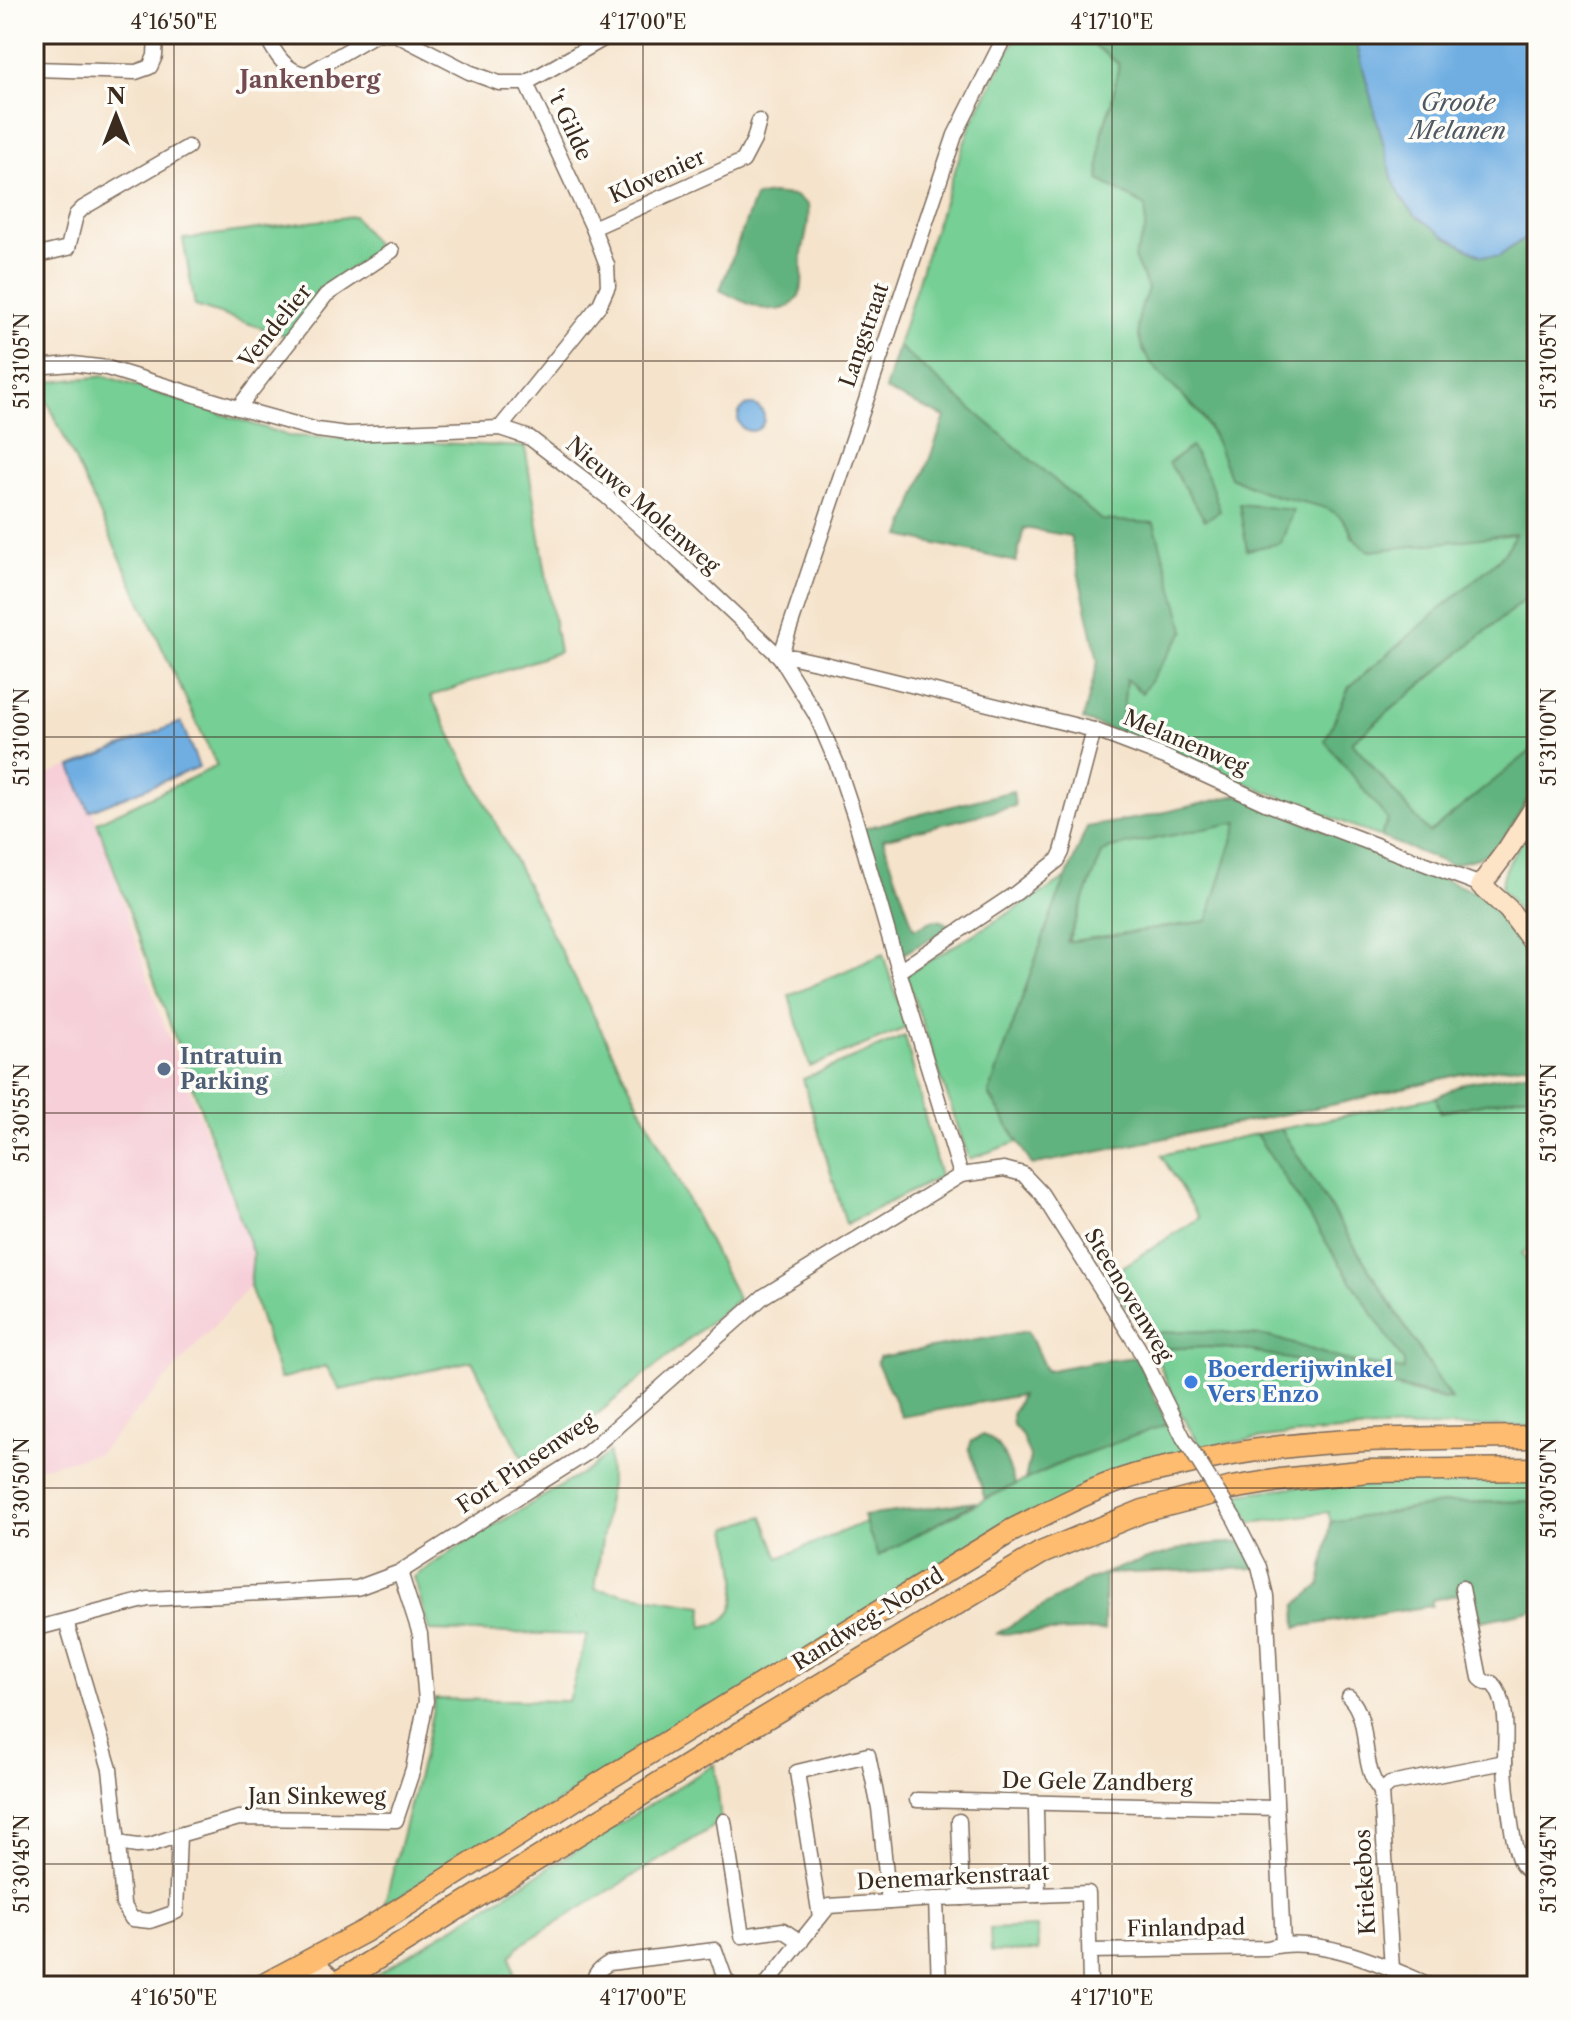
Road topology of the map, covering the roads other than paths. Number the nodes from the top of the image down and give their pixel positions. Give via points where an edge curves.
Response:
1 (156, 34) edge
2 (265, 34) edge
3 (612, 34) edge
4 (1006, 34) edge
5 (34, 69) edge
6 (526, 83) junction
7 (759, 121) dead end
8 (188, 147) dead end
9 (593, 228) junction
10 (392, 251) dead end
11 (34, 256) edge
12 (34, 367) edge
13 (238, 408) junction
14 (500, 428) junction
15 (780, 657) junction
16 (1094, 730) junction
17 (1537, 804) edge
18 (1481, 885) junction
19 (1537, 947) edge
20 (899, 971) junction
21 (1023, 1174) joint
22 (961, 1175) junction
23 (1537, 1437) edge
24 (1537, 1469) edge
25 (400, 1572) junction
26 (1462, 1588) dead end
27 (66, 1621) junction
28 (34, 1629) edge
29 (1349, 1697) dead end
30 (1505, 1762) junction
31 (1381, 1792) junction
32 (917, 1800) dead end
33 (1276, 1808) junction
34 (1036, 1811) dead end
35 (724, 1821) dead end
36 (959, 1821) dead end
37 (179, 1835) junction
38 (118, 1843) junction
39 (1537, 1876) edge
40 (1038, 1895) junction
41 (962, 1898) junction
42 (936, 1899) junction
43 (889, 1902) junction
44 (820, 1917) junction
45 (801, 1942) junction
46 (1283, 1944) junction
47 (1090, 1951) junction
48 (311, 1961) junction
49 (1392, 1969) junction
50 (331, 1985) edge
51 (262, 1986) edge
52 (593, 1986) edge
53 (733, 1986) edge
54 (765, 1986) edge
55 (939, 1986) edge
56 (1090, 1986) edge
57 (1432, 1986) edge

1 - 5 street via 150,67 136,72
2 - 6 street, 't Gilde via 276,56 298,74 307,74 376,34 395,34 469,72 499,83
3 - 6 street, 't Gilde
4 - 15 street, Langstraat via 955,135
6 - 9 street, 't Gilde
7 - 9 street, Klovenier via 743,161
8 - 11 street via 83,208 76,215 68,248
9 - 14 street, Klovenier via 607,265 608,286 600,304
10 - 13 street, Vendelier via 326,295
12 - 13 street, Nieuwe Molenweg via 107,368
13 - 14 street, Nieuwe Molenweg via 347,434
14 - 15 street, Nieuwe Molenweg via 530,438 606,496
15 - 16 street, Melanenweg
15 - 20 street, Nieuwe Molenweg via 816,715 837,764
16 - 18 street, Melanenweg via 1265,803
16 - 20 street via 1058,860
17 - 18 street
18 - 19 street, Melanenweg
20 - 22 street, Nieuwe Molenweg
21 - 22 street, Fort Pinsenweg via 1004,1169
21 - 33 street, Steenovenweg, bridge via 1041,1193 1138,1347 1259,1567 1266,1596
22 - 25 street, Fort Pinsenweg via 764,1296 587,1453
23 - 48 main road, Randweg-Noord via 1289,1445 1218,1455 1129,1477 1077,1497 1011,1531
24 - 50 main road, Randweg-Noord via 1369,1471 1232,1488 1143,1511 1041,1553
25 - 27 street, Fort Pinsenweg via 357,1588 148,1599
25 - 37 street, Jan Sinkeweg via 420,1634 426,1701 413,1769 396,1820 239,1818
26 - 30 street via 1480,1678 1500,1691
27 - 28 street, Fort Pinsenweg
27 - 38 street via 110,1769
29 - 31 street, Kriekebos
30 - 31 street via 1390,1784
30 - 39 street via 1514,1845 1521,1864
31 - 49 street, Kriekebos
32 - 33 street, De Gele Zandberg
33 - 46 street, Steenovenweg
34 - 40 street
35 - 45 street via 742,1936 783,1930
36 - 41 street
37 - 38 street, Jan Sinkeweg via 150,1845
37 - 38 street via 176,1912 150,1921 132,1919 123,1904
40 - 41 street, Denemarkenstraat
40 - 47 street, Denemarkenstraat via 1088,1893
41 - 42 street, Denemarkenstraat
42 - 43 street, Denemarkenstraat
42 - 55 street
43 - 44 street, Denemarkenstraat via 829,1906
43 - 44 street via 868,1755 797,1772
44 - 45 street
45 - 54 street
46 - 47 street, Finlandpad
46 - 49 street, Kriekebos via 1326,1948
47 - 56 street, Denemarkenstraat
48 - 50 street
48 - 51 main road, Randweg-Noord
49 - 57 street, Kriekebos
52 - 53 street via 594,1976 609,1963 715,1950 726,1981

